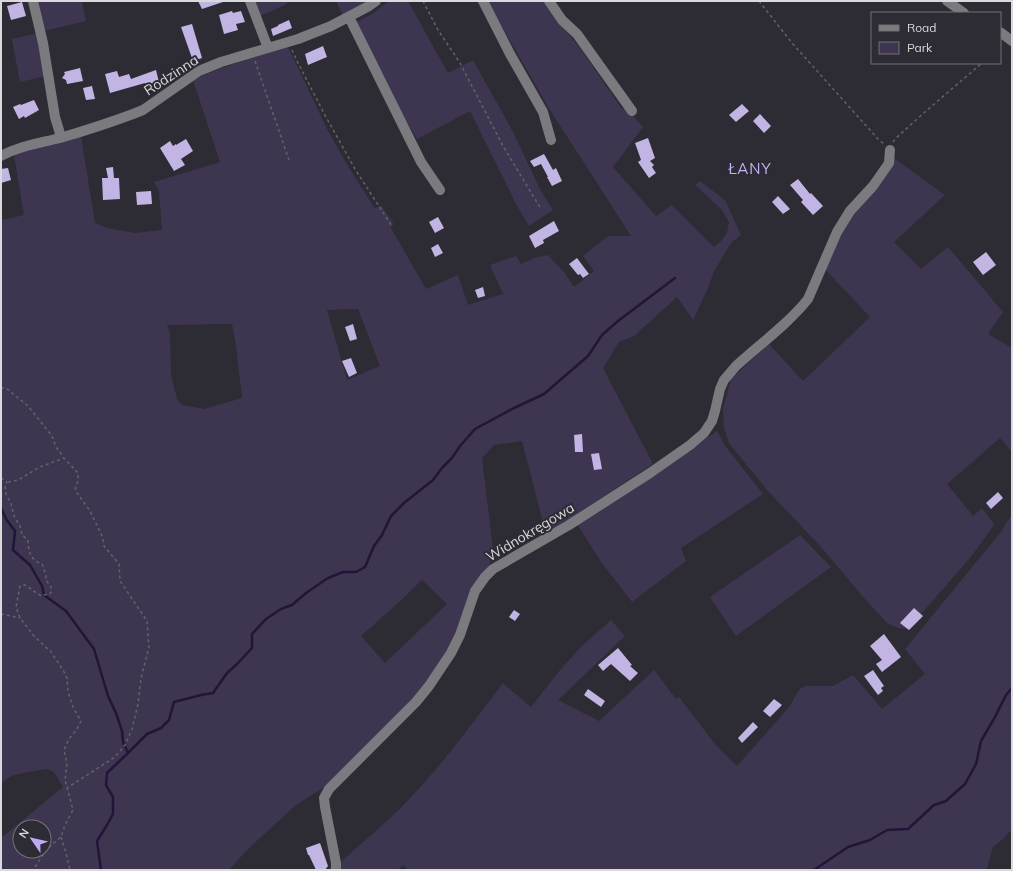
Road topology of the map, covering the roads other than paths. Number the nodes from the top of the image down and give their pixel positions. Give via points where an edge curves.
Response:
1 (33, 1) edge
2 (250, 1) edge
3 (376, 1) edge
4 (483, 1) edge
5 (549, 1) edge
6 (947, 1) edge
7 (963, 12) edge
8 (349, 17) junction
9 (1001, 33) edge
10 (1012, 40) edge
11 (268, 48) junction
12 (632, 111) dead end
13 (61, 137) junction
14 (551, 140) dead end
15 (890, 150) road end
16 (1, 156) edge
17 (440, 190) dead end
18 (336, 870) edge

1 - 13 street
2 - 11 street
3 - 8 street, Rodzinna
4 - 14 street via 543,112
5 - 12 street via 562,20 577,34
6 - 7 street
8 - 11 street, Rodzinna via 290,42
8 - 17 street via 421,162
9 - 10 street
11 - 13 street, Rodzinna via 199,71 148,107 133,114
13 - 16 street, Rodzinna via 18,148
15 - 18 street, Widnokręgowa via 889,163 884,171 850,211 837,232 808,299 730,372 720,389 712,421 704,433 650,474 493,569 484,577 475,591 451,653 429,686 329,789 324,798

